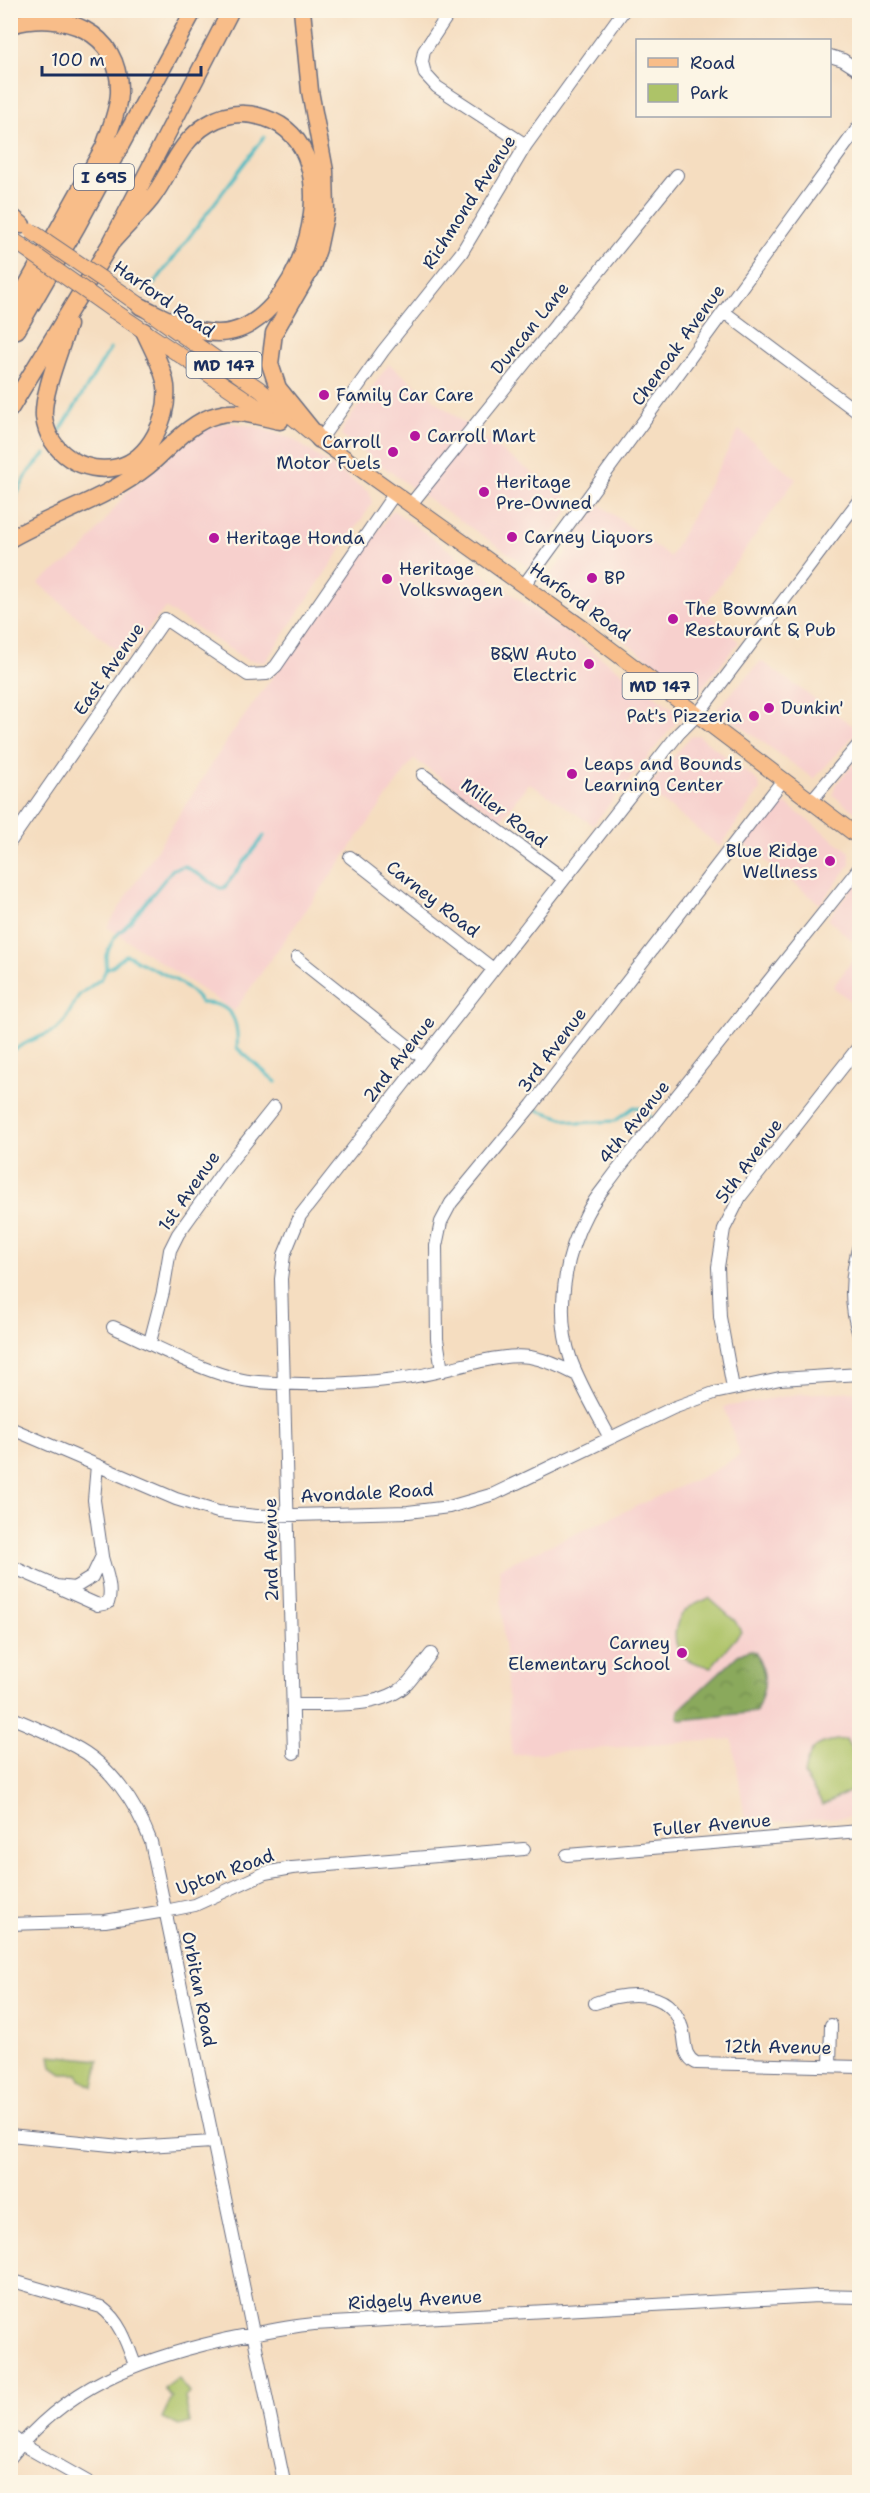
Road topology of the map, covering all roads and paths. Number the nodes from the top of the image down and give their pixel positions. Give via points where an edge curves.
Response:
1 (194, 10) edge
2 (231, 10) edge
3 (302, 10) edge
4 (451, 10) edge
5 (620, 12) edge
6 (10, 25) edge
7 (831, 56) edge
8 (860, 71) edge
9 (860, 125) edge
10 (526, 145) junction
11 (677, 175) dead end
12 (19, 222) edge
13 (16, 242) edge
14 (111, 243) junction
15 (76, 299) junction
16 (140, 306) junction
17 (724, 312) junction
18 (10, 331) edge
19 (144, 331) junction
20 (10, 342) edge
21 (10, 409) edge
22 (860, 414) edge
23 (280, 421) junction
24 (320, 440) junction
25 (395, 493) junction
26 (860, 499) edge
27 (411, 504) junction
28 (10, 538) edge
29 (524, 585) junction
30 (698, 714) junction
31 (860, 743) edge
32 (423, 775) dead end
33 (783, 780) junction
34 (811, 801) junction
35 (860, 838) edge
36 (10, 842) edge
37 (350, 857) dead end
38 (860, 867) edge
39 (564, 879) junction
40 (297, 958) dead end
41 (493, 969) junction
42 (860, 1045) edge
43 (423, 1058) junction
44 (274, 1107) dead end
45 (860, 1242) edge
46 (114, 1327) dead end
47 (860, 1338) edge
48 (150, 1342) junction
49 (442, 1371) junction
50 (577, 1374) junction
51 (860, 1374) edge
52 (284, 1383) junction
53 (733, 1388) junction
54 (10, 1428) edge
55 (610, 1438) junction
56 (97, 1465) junction
57 (288, 1515) junction
58 (102, 1556) junction
59 (10, 1566) edge
60 (56, 1586) junction
61 (431, 1654) dead end
62 (293, 1705) junction
63 (10, 1717) edge
64 (294, 1753) dead end
65 (860, 1831) edge
66 (524, 1850) dead end
67 (567, 1855) dead end
68 (165, 1911) junction
69 (10, 1924) edge
70 (595, 2003) dead end
71 (831, 2025) dead end
72 (830, 2067) junction
73 (860, 2067) edge
74 (10, 2135) edge
75 (212, 2142) junction
76 (10, 2280) edge
77 (860, 2297) edge
78 (254, 2334) junction
79 (135, 2365) junction
80 (10, 2435) edge
81 (21, 2444) junction
82 (10, 2458) edge
83 (88, 2482) edge
84 (284, 2482) edge

1 - 20 highway, I 695
2 - 14 highway, I 695
3 - 24 highway via 310,91 326,171 326,211 311,269 274,333 270,364 278,388
4 - 10 street via 424,51 425,74 437,87
5 - 10 street, Richmond Avenue
6 - 18 highway via 50,19 84,28 111,57 119,94 104,147 22,294
7 - 8 street
9 - 17 street, Chenoak Avenue
10 - 24 street, Richmond Avenue via 462,252 383,351
11 - 27 street, Duncan Lane
12 - 16 main road, Harford Road / MD 147, bridge
13 - 19 main road, Harford Road / MD 147, bridge
14 - 15 highway, I 695
14 - 16 highway via 152,198 184,144 217,119 238,113 268,118 295,136 308,159 313,205 305,243 288,281 262,316 240,330 206,333
15 - 19 highway via 44,415 53,443 74,462 96,468 118,467 142,452 158,430 166,387
15 - 21 highway, I 695
16 - 24 main road, Harford Road / MD 147 via 259,389
17 - 22 street
17 - 29 street, Chenoak Avenue
19 - 23 main road, Harford Road / MD 147
23 - 24 main road, Harford Road / MD 147
23 - 28 highway via 241,412 215,415 198,423 122,485
24 - 25 main road, Harford Road / MD 147
25 - 27 main road, Harford Road / MD 147
25 - 36 street, East Avenue via 267,674 248,675 165,619
26 - 30 street, 2nd Avenue
27 - 29 main road, Harford Road / MD 147
29 - 30 main road, Harford Road / MD 147
30 - 33 main road, MD 147
30 - 39 street, 2nd Avenue
31 - 34 street
32 - 39 street, Miller Road
33 - 34 main road, MD 147
33 - 49 street, 3rd Avenue via 532,1105 451,1203 441,1222 436,1246 437,1339
34 - 35 main road, MD 147
37 - 41 street, Carney Road
38 - 50 street, 4th Avenue via 587,1212 569,1258 563,1308
39 - 41 street, 2nd Avenue
40 - 43 street
41 - 43 street, 2nd Avenue
42 - 53 street, 5th Avenue via 740,1197 724,1229 718,1267 720,1317
43 - 52 street, 2nd Avenue via 300,1216 290,1237 282,1279
44 - 48 street, 1st Avenue via 178,1234 170,1250
45 - 47 street via 853,1269 852,1301
46 - 48 street
48 - 52 street via 217,1372 255,1382
49 - 50 street via 520,1357 541,1360
49 - 52 street via 384,1381
50 - 55 street, 4th Avenue
51 - 53 street, Avondale Road via 805,1376
52 - 57 street, 2nd Avenue
53 - 55 street, Avondale Road via 673,1408
54 - 56 street, Avondale Road
55 - 57 street, Avondale Road via 494,1494 449,1507
56 - 57 street, Avondale Road via 198,1507 237,1514
56 - 58 street via 93,1488
57 - 62 street, 2nd Avenue
58 - 60 street via 92,1577 81,1586
58 - 60 street via 109,1584 108,1603 98,1605
59 - 60 street
61 - 62 street via 406,1685 378,1701
62 - 64 street, 2nd Avenue
63 - 68 street, Orbitan Road via 76,1746 99,1764 124,1793 151,1842
65 - 67 street, Fuller Avenue
66 - 68 street, Upton Road via 292,1868 265,1873 195,1905
68 - 69 street, Upton Road via 105,1921
68 - 75 street, Orbitan Road
70 - 72 street, 12th Avenue via 641,1994 661,2001 677,2017 688,2058 696,2063
71 - 72 street
72 - 73 street, 12th Avenue
74 - 75 street via 153,2147
75 - 78 street, Orbitan Road
76 - 79 street via 101,2307 120,2328
77 - 78 street, Ridgely Avenue via 818,2296 314,2324
78 - 79 street, Ridgely Avenue
78 - 84 street, Orbitan Road
79 - 81 street, Ridgely Avenue via 72,2397
80 - 81 street
81 - 82 street, Ridgely Avenue
81 - 83 street

